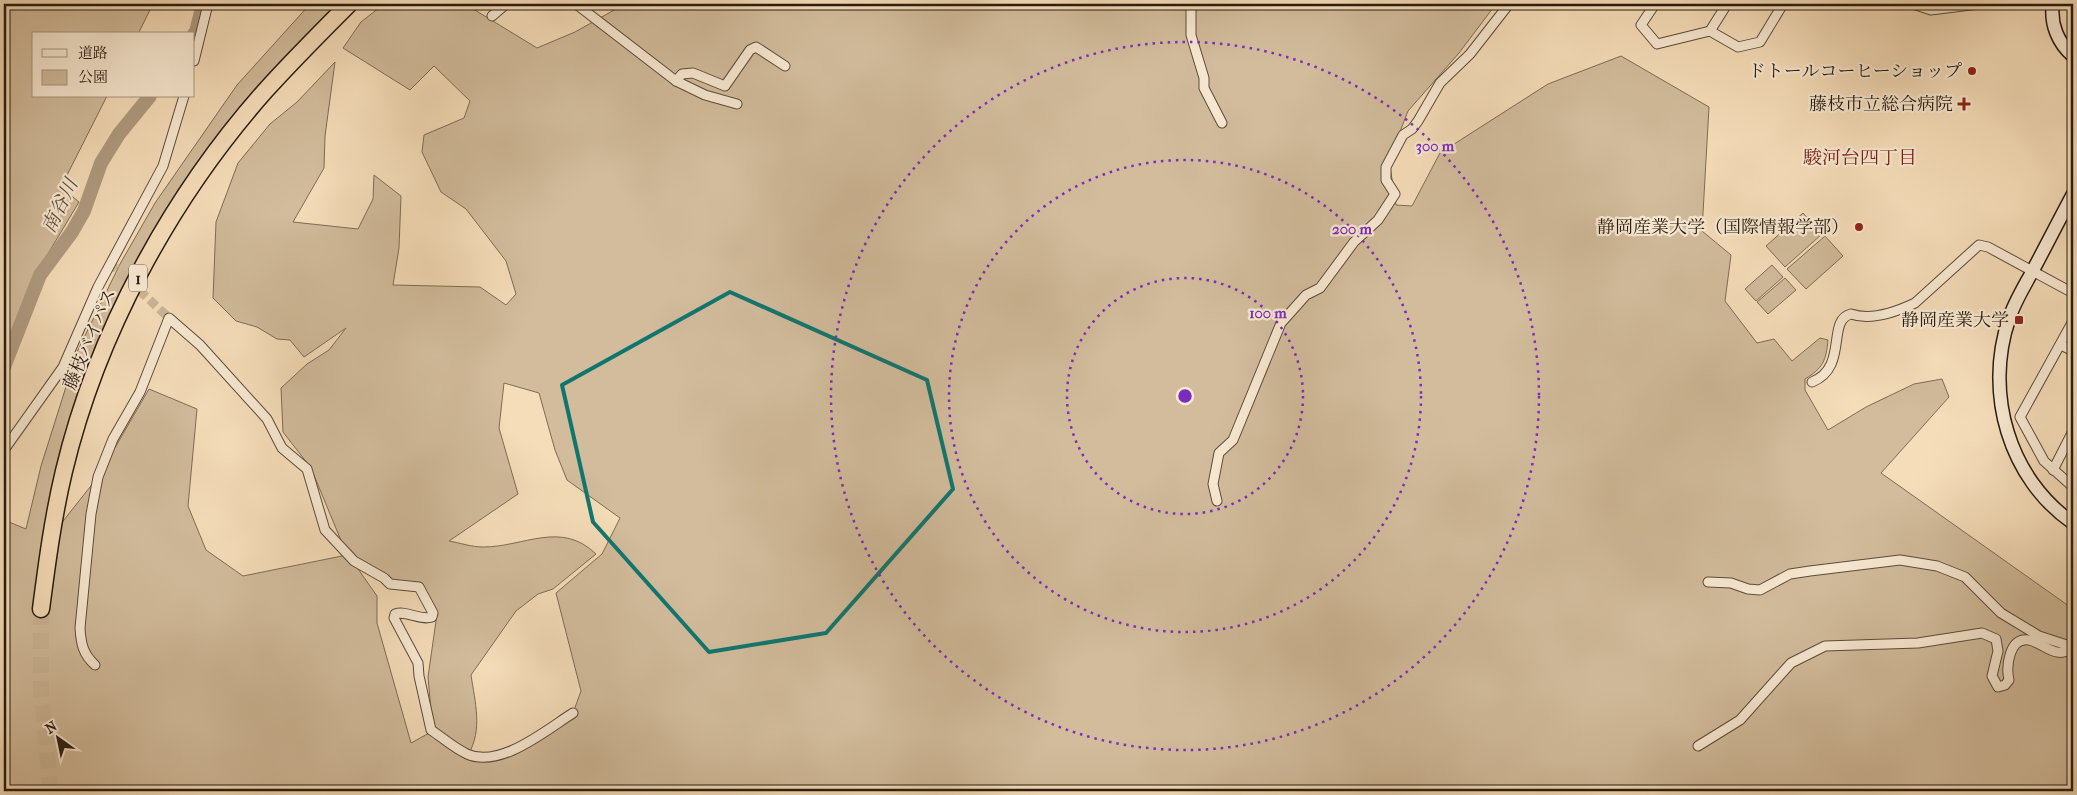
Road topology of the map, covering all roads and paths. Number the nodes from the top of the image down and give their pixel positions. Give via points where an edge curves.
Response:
1 (208, 4) edge
2 (349, 4) edge
3 (506, 4) edge
4 (576, 4) edge
5 (1191, 4) edge
6 (1509, 4) edge
7 (1655, 4) edge
8 (1727, 4) edge
9 (1784, 4) edge
10 (1913, 4) edge
11 (1979, 4) edge
12 (2053, 4) edge
13 (1950, 6) edge
14 (492, 16) dead end
15 (1710, 31) junction
16 (2073, 56) edge
17 (195, 57) edge
18 (785, 66) dead end
19 (676, 81) junction
20 (183, 98) edge
21 (737, 104) dead end
22 (1222, 123) dead end
23 (2073, 194) edge
24 (2033, 271) junction
25 (2073, 293) edge
26 (2073, 321) edge
27 (2061, 345) junction
28 (2073, 351) edge
29 (1812, 382) dead end
30 (2073, 431) edge
31 (4, 450) edge
32 (2053, 470) junction
33 (2073, 487) edge
34 (1218, 501) dead end
35 (2073, 523) edge
36 (1708, 582) dead end
37 (41, 609) tunnel mouth
38 (2073, 648) edge
39 (95, 665) dead end
40 (574, 713) dead end
41 (1698, 746) dead end

1 - 17 street
2 - 37 highway, 藤枝バイパス / 1 via 264,91 231,132 178,210 139,277 107,346 79,419 54,519
3 - 14 street
4 - 19 street
5 - 22 street via 1190,35 1204,78 1204,88
6 - 34 street via 1470,54 1440,83 1418,121 1403,135 1386,168 1386,180 1395,194 1378,220 1354,242 1320,288 1306,295 1281,323 1233,440 1218,453 1213,484
7 - 15 street via 1641,25 1657,44
8 - 15 street
9 - 15 street via 1760,42 1738,47
10 - 13 street via 1931,10
11 - 13 street
12 - 16 street via 2054,28
18 - 19 street via 756,47 750,50 725,86 692,73 682,74
19 - 21 street via 705,95
20 - 31 street via 163,166 98,287 63,367
23 - 24 street
24 - 25 street
24 - 29 street via 1988,247 1975,247 1915,303 1866,318 1851,314 1842,318 1838,324 1833,362 1822,378
24 - 35 street via 2017,301 2004,337 1999,364 2002,414 2011,444 2027,474 2053,507
26 - 27 street
27 - 28 street
27 - 32 street via 2020,417 2033,445
30 - 32 street
32 - 33 street
36 - 38 street via 1731,583 1760,590 1790,574 1810,570 1900,560 1937,566 1965,577 2001,612 2039,636
38 - 41 street via 2056,653 2022,640 2010,654 2007,665 2009,680 1998,687 1992,676 1998,645 1996,639 1982,633 1918,643 1824,646 1791,663 1740,720
39 - 40 street via 86,657 81,645 80,628 91,514 98,478 113,439 140,392 169,318 200,345 267,419 282,448 307,468 325,530 341,548 354,561 390,584 419,587 433,613 432,617 427,619 400,612 394,618 418,663 432,730 468,754 494,758

